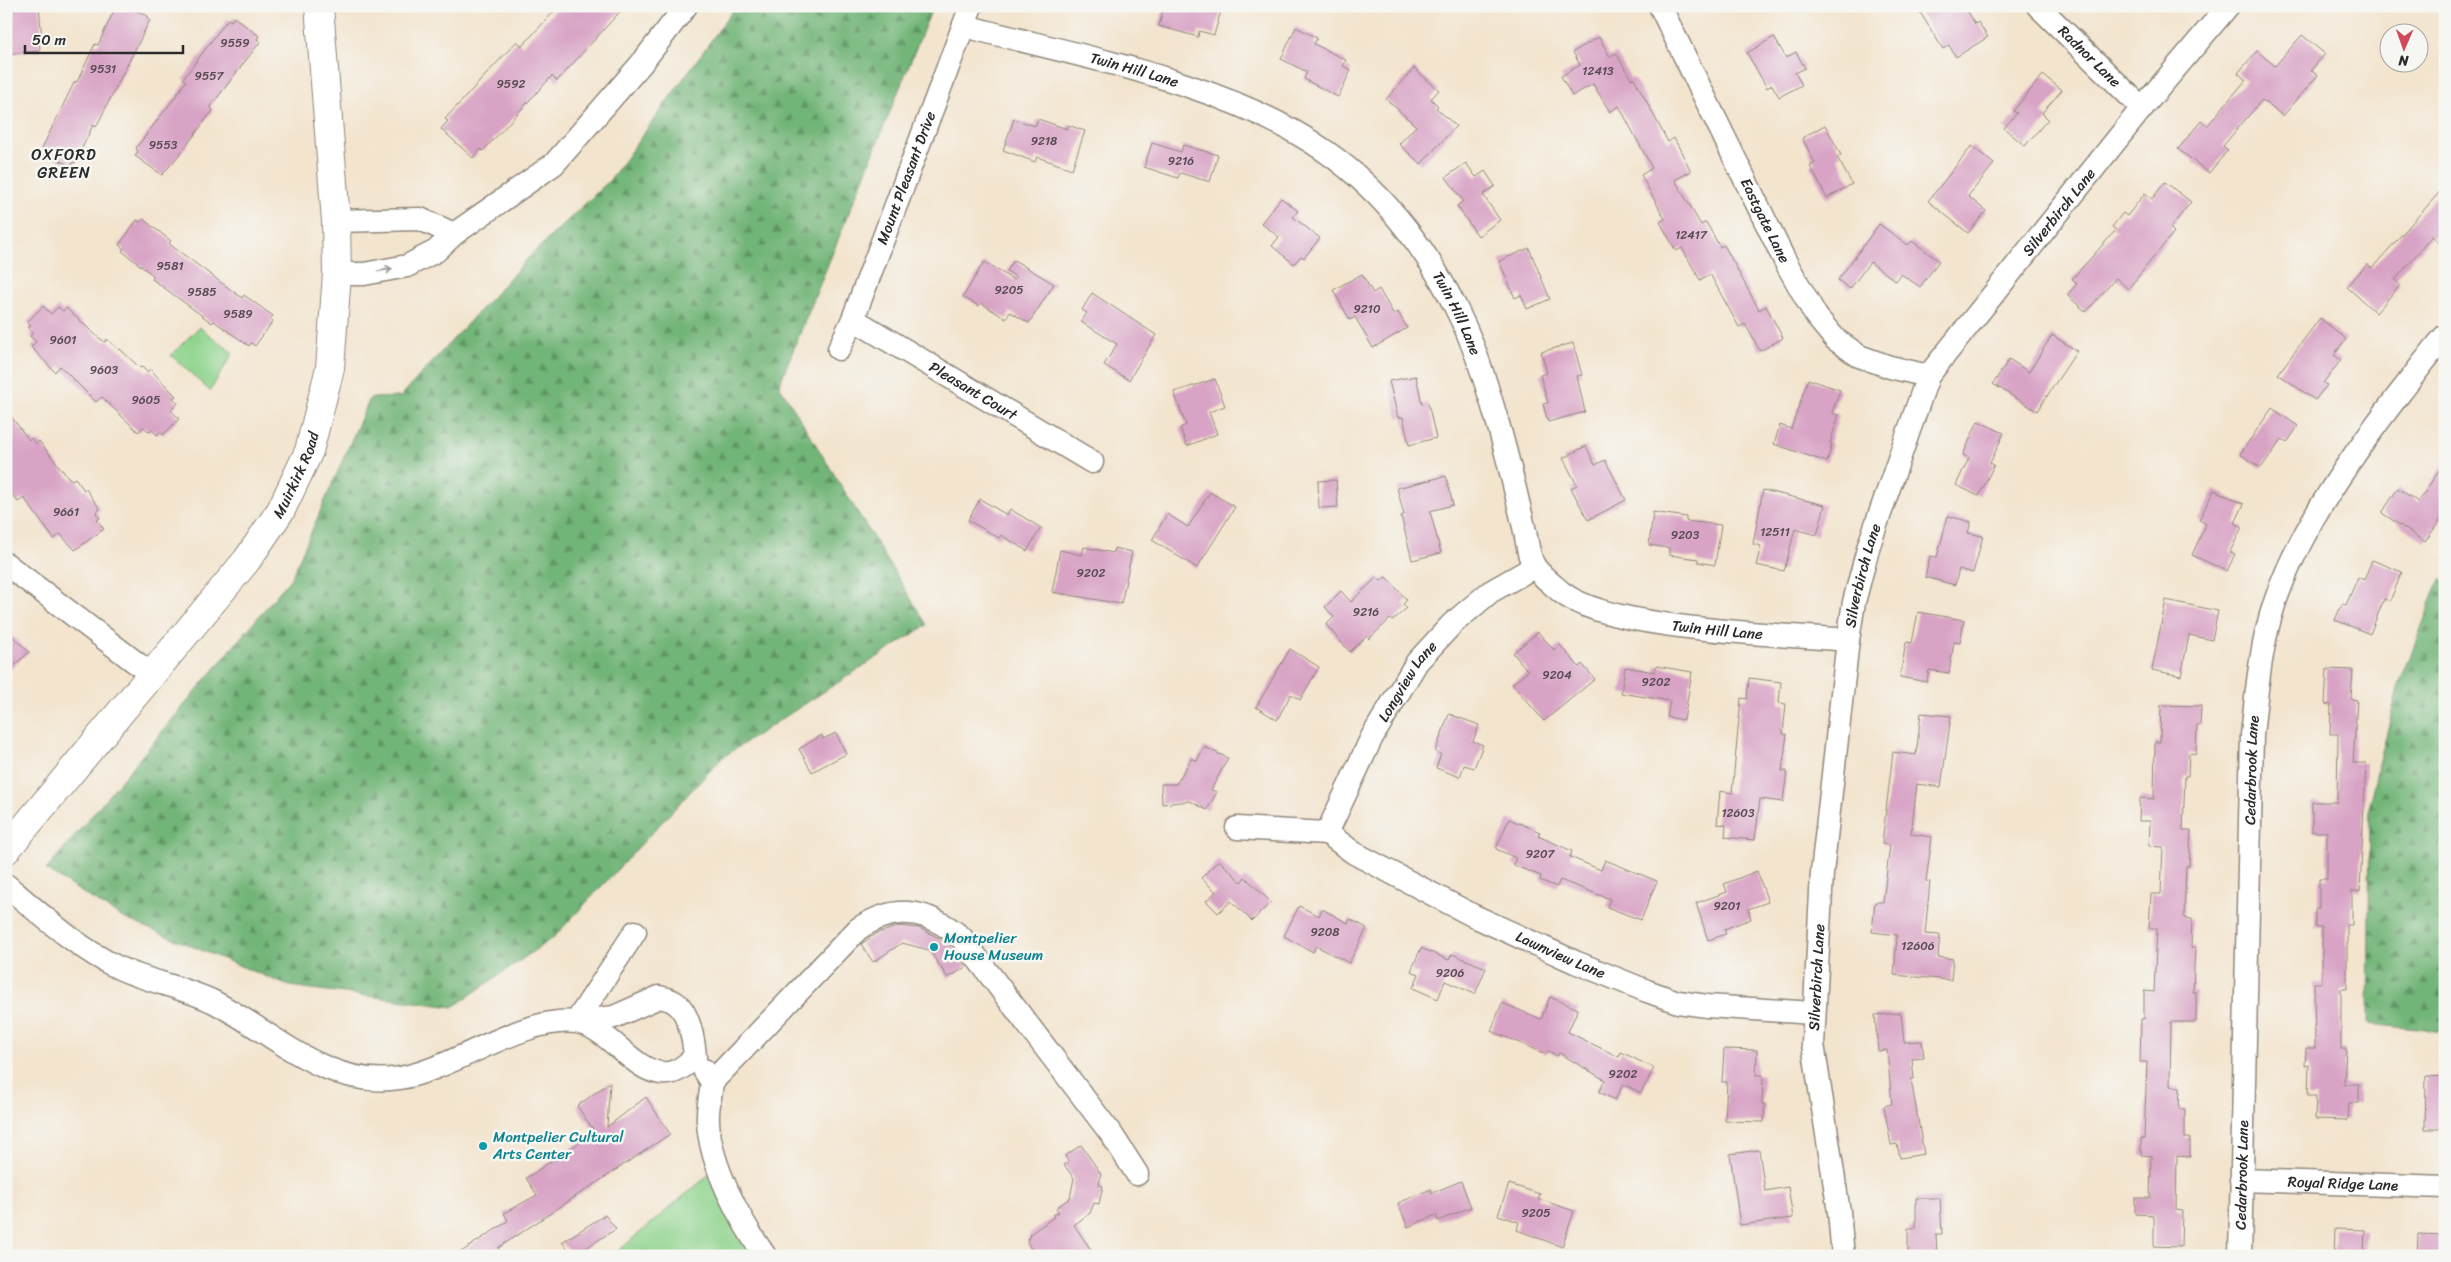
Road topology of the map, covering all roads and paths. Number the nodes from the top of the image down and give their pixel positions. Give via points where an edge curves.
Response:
1 (319, 6) edge
2 (686, 6) edge
3 (1660, 6) edge
4 (2038, 6) edge
5 (2228, 6) edge
6 (968, 16) edge
7 (2142, 108) junction
8 (336, 221) junction
9 (454, 234) junction
10 (337, 274) junction
11 (853, 319) junction
12 (2443, 342) edge
13 (839, 349) dead end
14 (1928, 376) junction
15 (1092, 462) dead end
16 (6, 564) edge
17 (1534, 566) junction
18 (1848, 640) junction
19 (151, 674) junction
20 (1237, 828) dead end
21 (1327, 833) junction
22 (6, 850) edge
23 (6, 885) edge
24 (635, 932) dead end
25 (1814, 1013) junction
26 (576, 1022) junction
27 (696, 1057) junction
28 (712, 1082) junction
29 (1137, 1174) dead end
30 (2241, 1180) junction
31 (2445, 1187) edge
32 (765, 1256) edge
33 (1843, 1256) edge
34 (2240, 1256) edge

1 - 8 main road, Muirkirk Road
2 - 9 street via 641,64 554,164
3 - 14 street, Eastgate Lane via 1784,259 1816,316 1835,339 1859,356
4 - 7 street, Radnor Lane
5 - 7 street, Silverbirch Lane
6 - 11 street, Mount Pleasant Drive
6 - 17 street, Twin Hill Lane via 1219,97 1323,149 1376,194 1424,253 1464,325 1502,438
7 - 14 street, Silverbirch Lane
8 - 9 street via 420,219
8 - 10 main road, Muirkirk Road
10 -> 9 street via 364,274 407,266 436,251
10 - 19 main road, Muirkirk Road via 330,368 309,451 281,510 247,560
11 - 13 street, Mount Pleasant Drive
11 - 15 street, Pleasant Court
12 - 30 street, Cedarbrook Lane via 2364,440 2314,519 2288,570 2268,625 2252,735
14 - 18 street, Silverbirch Lane via 1868,545
16 - 19 street
17 - 18 street, Twin Hill Lane via 1564,594 1618,616 1715,629
17 - 21 street, Longview Lane via 1490,592 1452,624 1417,662 1372,737
18 - 25 street, Silverbirch Lane via 1822,873
19 - 22 main road, Muirkirk Road
20 - 21 street
21 - 25 street, Lawnview Lane via 1354,853 1474,916 1647,991 1678,1002 1707,1006
23 - 26 street via 42,916 116,967 213,1002 308,1059 343,1075 372,1080 401,1078 424,1072 540,1025
24 - 26 street
25 - 33 street, Silverbirch Lane via 1816,1068
26 - 27 street via 602,1033 648,1071 673,1072
26 - 27 street via 614,1017 659,997 676,1002 687,1019
27 - 28 street
28 - 29 street via 858,929 885,915 918,914 936,921 961,938 1112,1135
28 - 32 street via 708,1119 714,1158 728,1193
30 - 31 street, Royal Ridge Lane
30 - 34 street, Cedarbrook Lane

